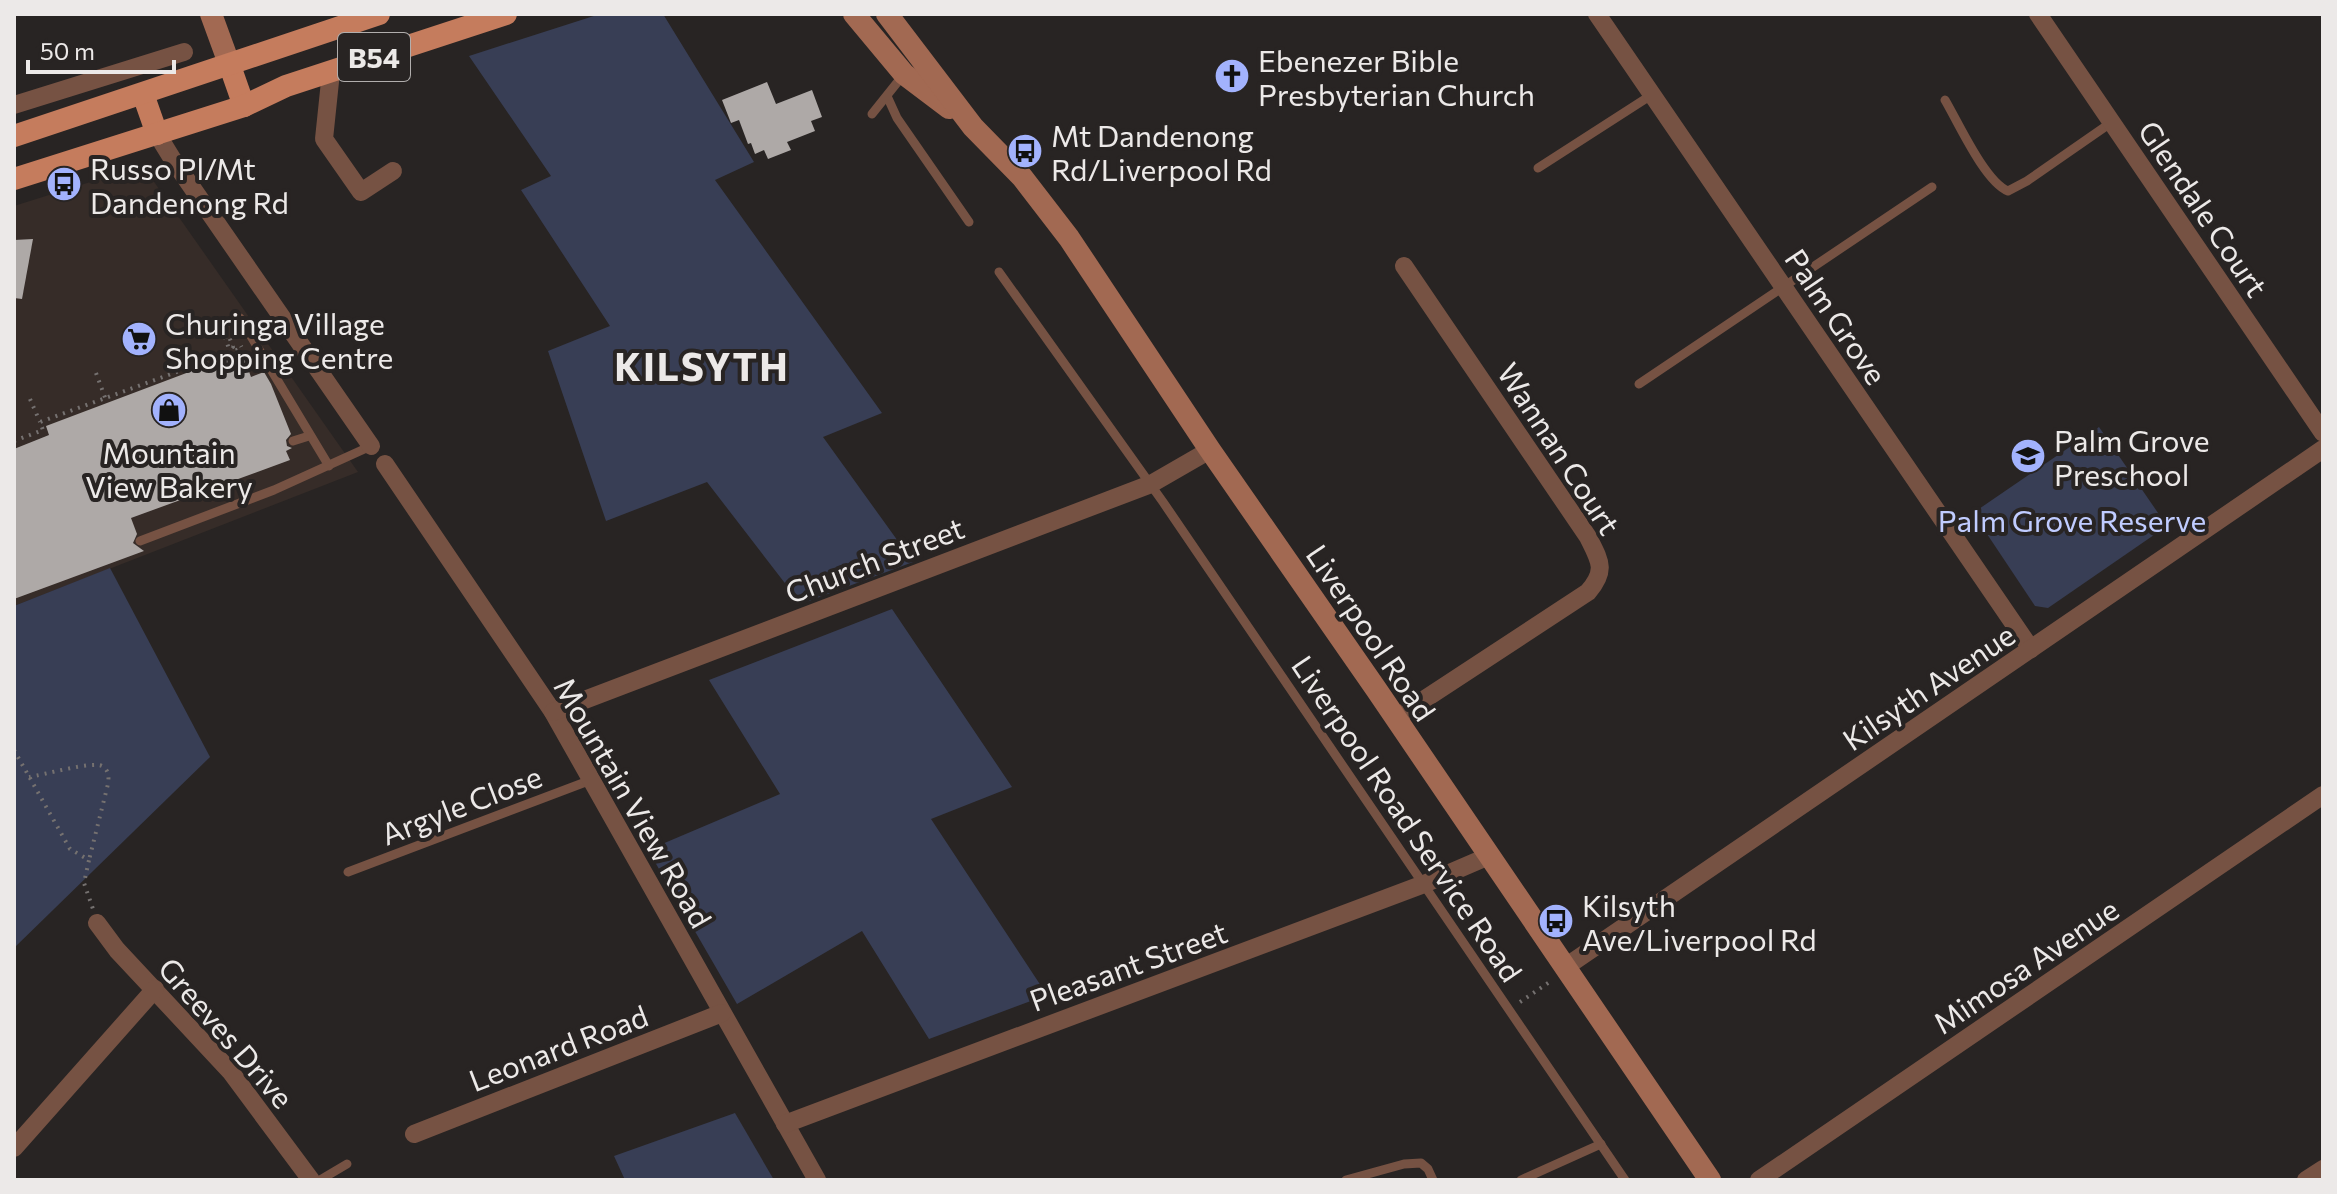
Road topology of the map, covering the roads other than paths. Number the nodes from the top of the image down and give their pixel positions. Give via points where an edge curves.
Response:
1 (211, 14) edge
2 (379, 14) edge
3 (506, 14) edge
4 (854, 14) edge
5 (887, 14) edge
6 (1597, 14) edge
7 (2038, 14) edge
8 (184, 52) dead end
9 (230, 66) junction
10 (331, 72) junction
11 (904, 74) junction
12 (143, 94) junction
13 (1653, 94) junction
14 (887, 96) junction
15 (1945, 100) dead end
16 (14, 105) edge
17 (244, 106) junction
18 (872, 114) dead end
19 (2112, 122) junction
20 (973, 127) junction
21 (157, 134) junction
22 (14, 136) edge
23 (1538, 168) dead end
24 (393, 171) dead end
25 (14, 179) edge
26 (1932, 187) dead end
27 (969, 222) dead end
28 (1404, 266) dead end
29 (999, 272) dead end
30 (1784, 287) junction
31 (221, 325) road end
32 (1639, 384) dead end
33 (2323, 433) edge
34 (309, 436) junction
35 (293, 441) dead end
36 (371, 446) joint
37 (2323, 449) edge
38 (1210, 450) junction
39 (385, 464) dead end
40 (329, 466) junction
41 (1151, 484) junction
42 (140, 541) dead end
43 (2031, 649) junction
44 (553, 712) junction
45 (1396, 718) junction
46 (591, 780) junction
47 (2323, 795) edge
48 (1489, 856) junction
49 (348, 872) dead end
50 (1424, 884) junction
51 (97, 923) road end
52 (1558, 975) junction
53 (155, 989) junction
54 (722, 1013) junction
55 (785, 1124) junction
56 (414, 1134) dead end
57 (1601, 1144) junction
58 (14, 1148) edge
59 (347, 1164) dead end
60 (2323, 1169) edge
61 (311, 1180) edge
62 (320, 1180) edge
63 (817, 1180) edge
64 (1346, 1180) edge
65 (1433, 1180) edge
66 (1521, 1180) edge
67 (1625, 1180) edge
68 (1710, 1180) edge
69 (1759, 1180) edge
70 (2306, 1180) edge

1 - 9 main road
2 - 9 main road, B54
3 - 10 main road, B54
4 - 11 main road, Liverpool Road
5 - 20 main road, Liverpool Road
6 - 13 street, Palm Grove
7 - 19 street, Glendale Court
8 - 16 street
9 - 12 main road, B54
9 - 17 main road
10 - 17 main road, B54
10 - 24 street via 324,139 361,192
11 - 14 lane
11 - 20 main road, Liverpool Road
12 - 21 main road
12 - 22 main road, B54
13 - 23 lane
13 - 30 street, Palm Grove
14 - 18 lane
14 - 27 lane
15 - 19 lane via 1989,174 2008,191
17 - 21 main road, B54
19 - 33 street, Glendale Court
20 - 38 main road, Liverpool Road via 1022,177 1069,238
21 - 25 main road, B54
21 - 36 street
26 - 30 lane
28 - 45 street, Wannan Court via 1588,537 1601,570 1588,592
29 - 41 lane, Liverpool Road Service Road
30 - 32 lane
30 - 43 street, Palm Grove
31 - 34 lane via 240,318
34 - 35 lane
34 - 40 lane
36 - 40 lane
37 - 43 street, Kilsyth Avenue
38 - 41 street, Church Street
38 - 45 main road, Liverpool Road
39 - 44 street, Mountain View Road
40 - 42 lane
41 - 44 street, Church Street
41 - 50 lane, Liverpool Road Service Road
43 - 52 street, Kilsyth Avenue
44 - 46 street, Mountain View Road
45 - 48 main road, Liverpool Road
46 - 49 lane, Argyle Close
46 - 54 street, Mountain View Road
47 - 69 street, Mimosa Avenue
48 - 50 street, Pleasant Street
48 - 52 main road, Liverpool Road
50 - 55 street, Pleasant Street
50 - 57 lane, Liverpool Road Service Road
51 - 53 street, Greeves Drive
52 - 68 main road, Liverpool Road
53 - 58 street
53 - 61 street, Greeves Drive via 230,1071
54 - 55 street, Mountain View Road
54 - 56 street, Leonard Road
55 - 63 street, Mountain View Road
57 - 66 lane
57 - 67 lane, Liverpool Road Service Road
59 - 62 lane
60 - 70 street
64 - 65 lane via 1421,1163

